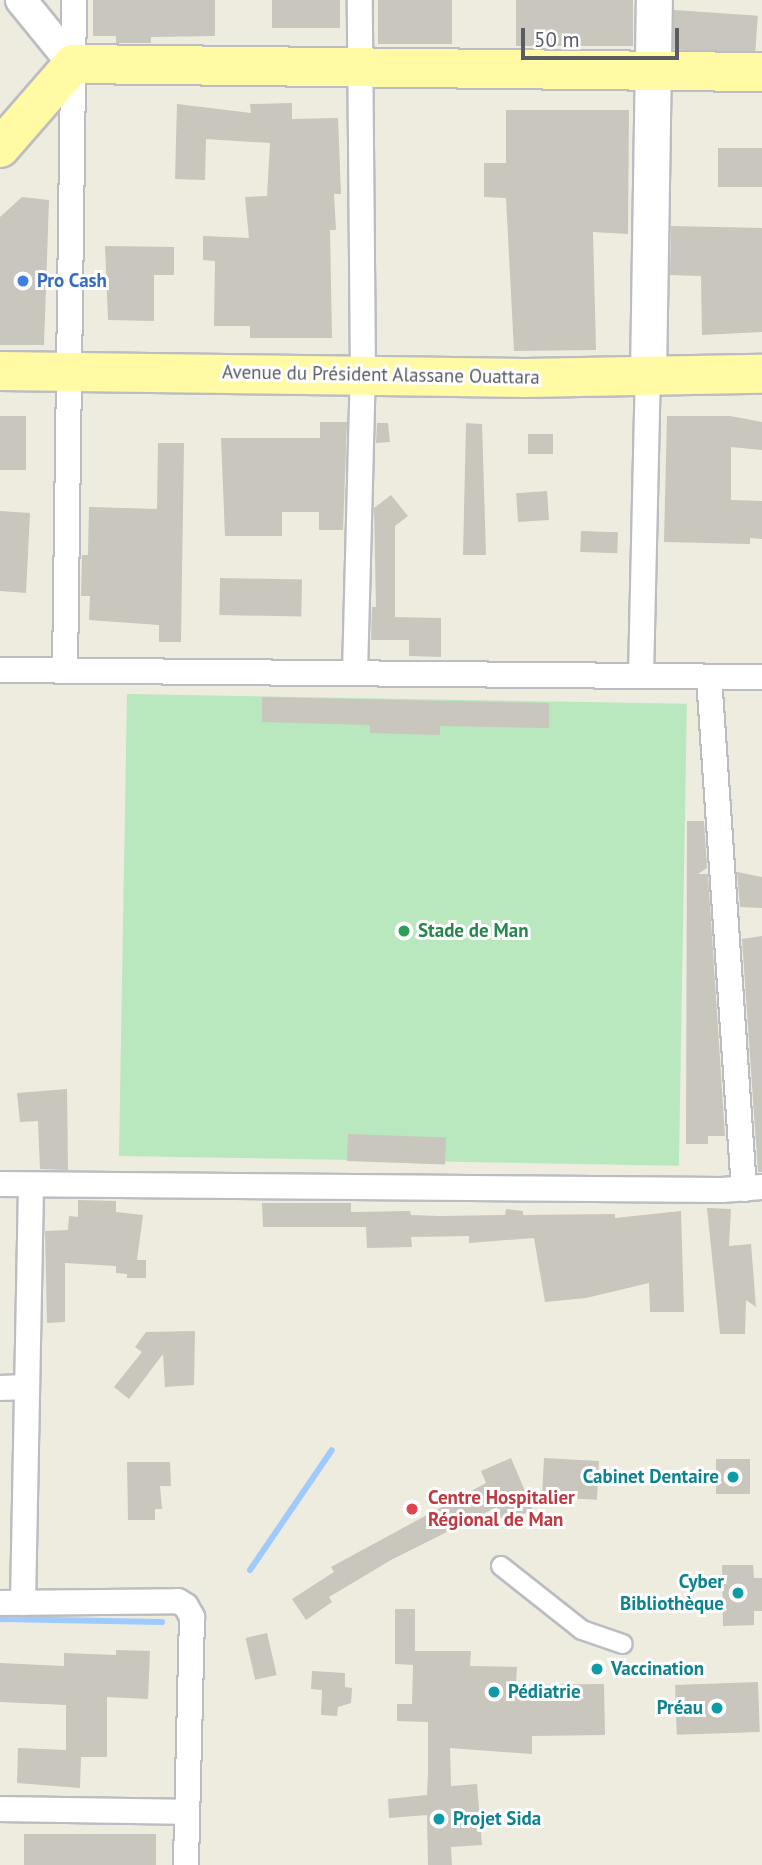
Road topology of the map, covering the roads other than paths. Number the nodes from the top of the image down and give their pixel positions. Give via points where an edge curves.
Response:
1 (21, 0) edge
2 (74, 0) edge
3 (360, 0) edge
4 (654, 0) edge
5 (73, 64) junction
6 (358, 67) junction
7 (652, 71) junction
8 (762, 72) edge
9 (0, 148) edge
10 (0, 371) edge
11 (69, 373) junction
12 (363, 374) junction
13 (762, 374) edge
14 (648, 375) junction
15 (0, 670) edge
16 (65, 670) junction
17 (355, 673) junction
18 (642, 676) junction
19 (709, 677) junction
20 (762, 677) edge
21 (0, 1184) edge
22 (31, 1185) junction
23 (753, 1188) edge
24 (27, 1387) junction
25 (0, 1388) edge
26 (501, 1566) dead end
27 (12, 1603) edge
28 (623, 1644) dead end
29 (0, 1809) edge
30 (186, 1812) junction
31 (186, 1865) edge

1 - 5 street
2 - 5 street
3 - 6 street
4 - 7 main road
5 - 6 main road
5 - 9 main road
5 - 11 street
6 - 7 main road
6 - 12 street
7 - 8 main road
7 - 14 main road
10 - 11 main road, Avenue du Président Alassane Ouattara
11 - 12 main road, Avenue du Président Alassane Ouattara
11 - 16 street
12 - 14 main road, Avenue du Président Alassane Ouattara
12 - 17 street
13 - 14 main road, Avenue du Président Alassane Ouattara
14 - 18 street
15 - 16 street
16 - 17 street
17 - 18 street
18 - 19 street
19 - 20 street
19 - 23 street
21 - 22 street
22 - 23 street
22 - 24 street
24 - 25 street
24 - 27 street
26 - 28 street via 582,1630
27 - 30 street via 178,1601 186,1606 192,1617
29 - 30 street
30 - 31 street

